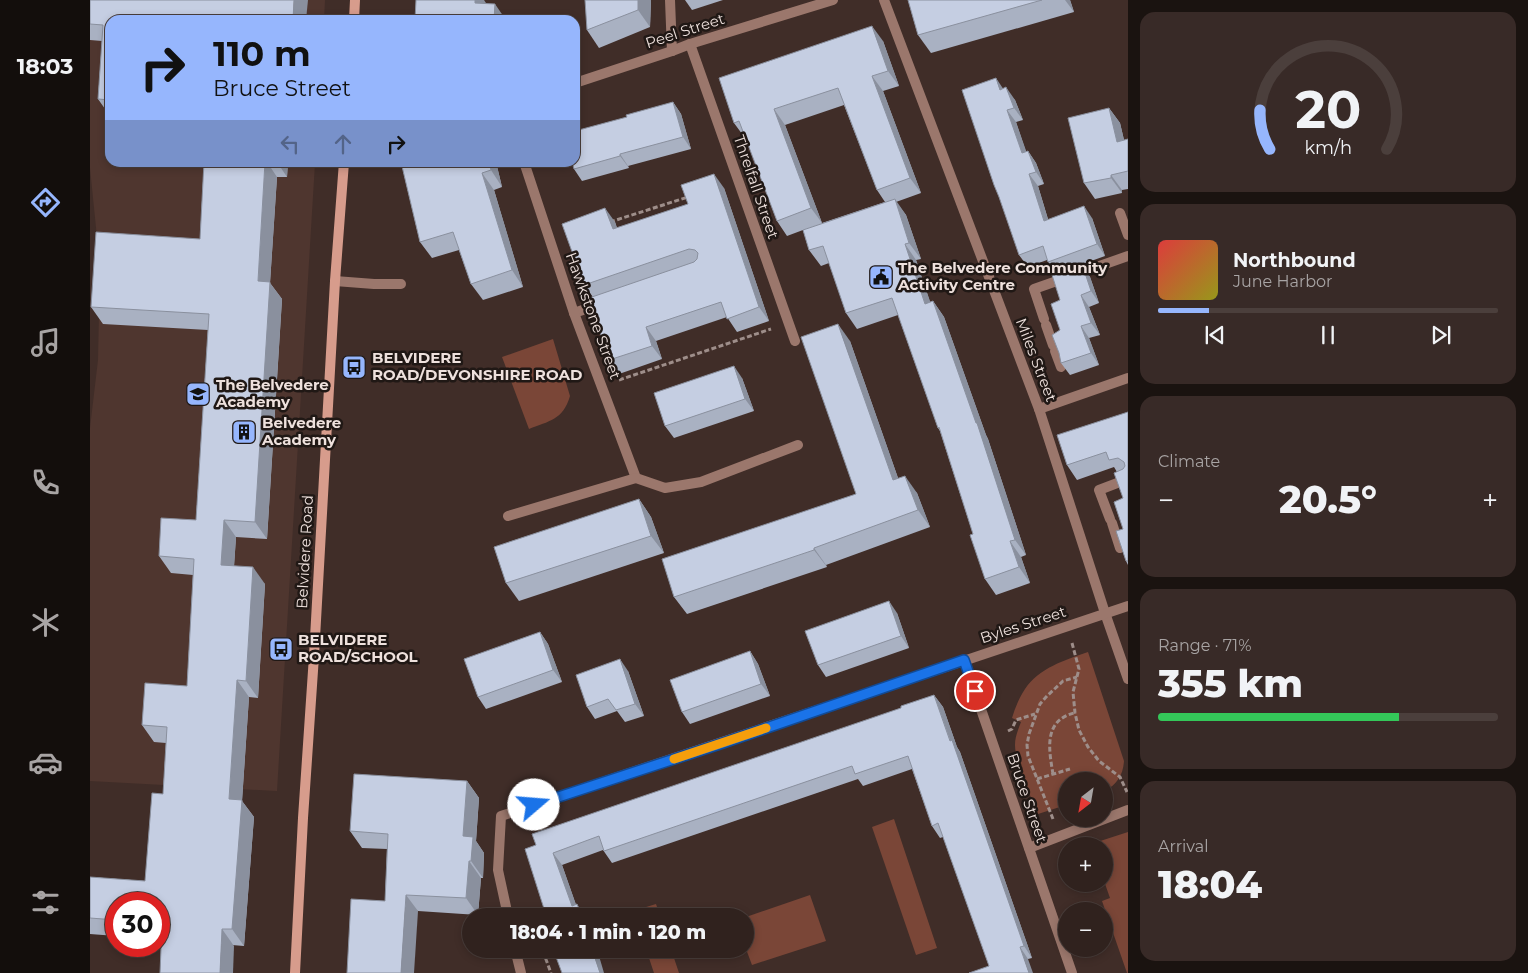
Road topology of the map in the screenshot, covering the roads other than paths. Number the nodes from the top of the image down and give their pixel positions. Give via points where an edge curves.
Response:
1 (355, 0) edge
2 (670, 0) edge
3 (833, 0) edge
4 (884, 0) edge
5 (354, 15) edge
6 (690, 44) junction
7 (672, 51) junction
8 (580, 80) edge
9 (344, 167) edge
10 (526, 167) edge
11 (1120, 213) dead end
12 (1128, 235) edge
13 (1128, 256) edge
14 (335, 281) junction
15 (402, 284) dead end
16 (610, 300) edge
17 (574, 313) junction
18 (795, 341) dead end
19 (1060, 367) edge
20 (1128, 378) edge
21 (1038, 409) junction
22 (798, 445) dead end
23 (636, 478) junction
24 (1128, 479) edge
25 (508, 516) dead end
26 (1122, 552) edge
27 (1128, 606) edge
28 (1105, 613) junction
29 (964, 660) junction
30 (1128, 678) edge
31 (1128, 810) edge
32 (1029, 848) junction
33 (506, 908) edge
34 (518, 958) edge
35 (295, 973) edge
36 (521, 973) edge
37 (1072, 973) edge

1 - 5 main road
2 - 7 street
3 - 6 street, Peel Street
4 - 21 street, Miles Street
6 - 7 street, Peel Street
6 - 18 street, Threlfall Street
7 - 8 street, Peel Street
9 - 14 main road, Belvidere Road
10 - 17 street, Hawkstone Street
11 - 12 street
13 - 19 street via 1034,289
14 - 15 street
14 - 35 main road, Belvidere Road
16 - 17 street
17 - 23 street, Hawkstone Street
20 - 21 street
21 - 28 street, Miles Street
22 - 23 street via 701,482 665,488
23 - 25 street
24 - 26 street via 1099,490
27 - 28 street, Byles Street
28 - 29 street, Byles Street
28 - 30 street, Miles Street
29 - 32 street, Bruce Street
29 - 33 street, Byles Street via 502,816 498,870
31 - 32 street
32 - 37 street, Bruce Street
34 - 36 street

